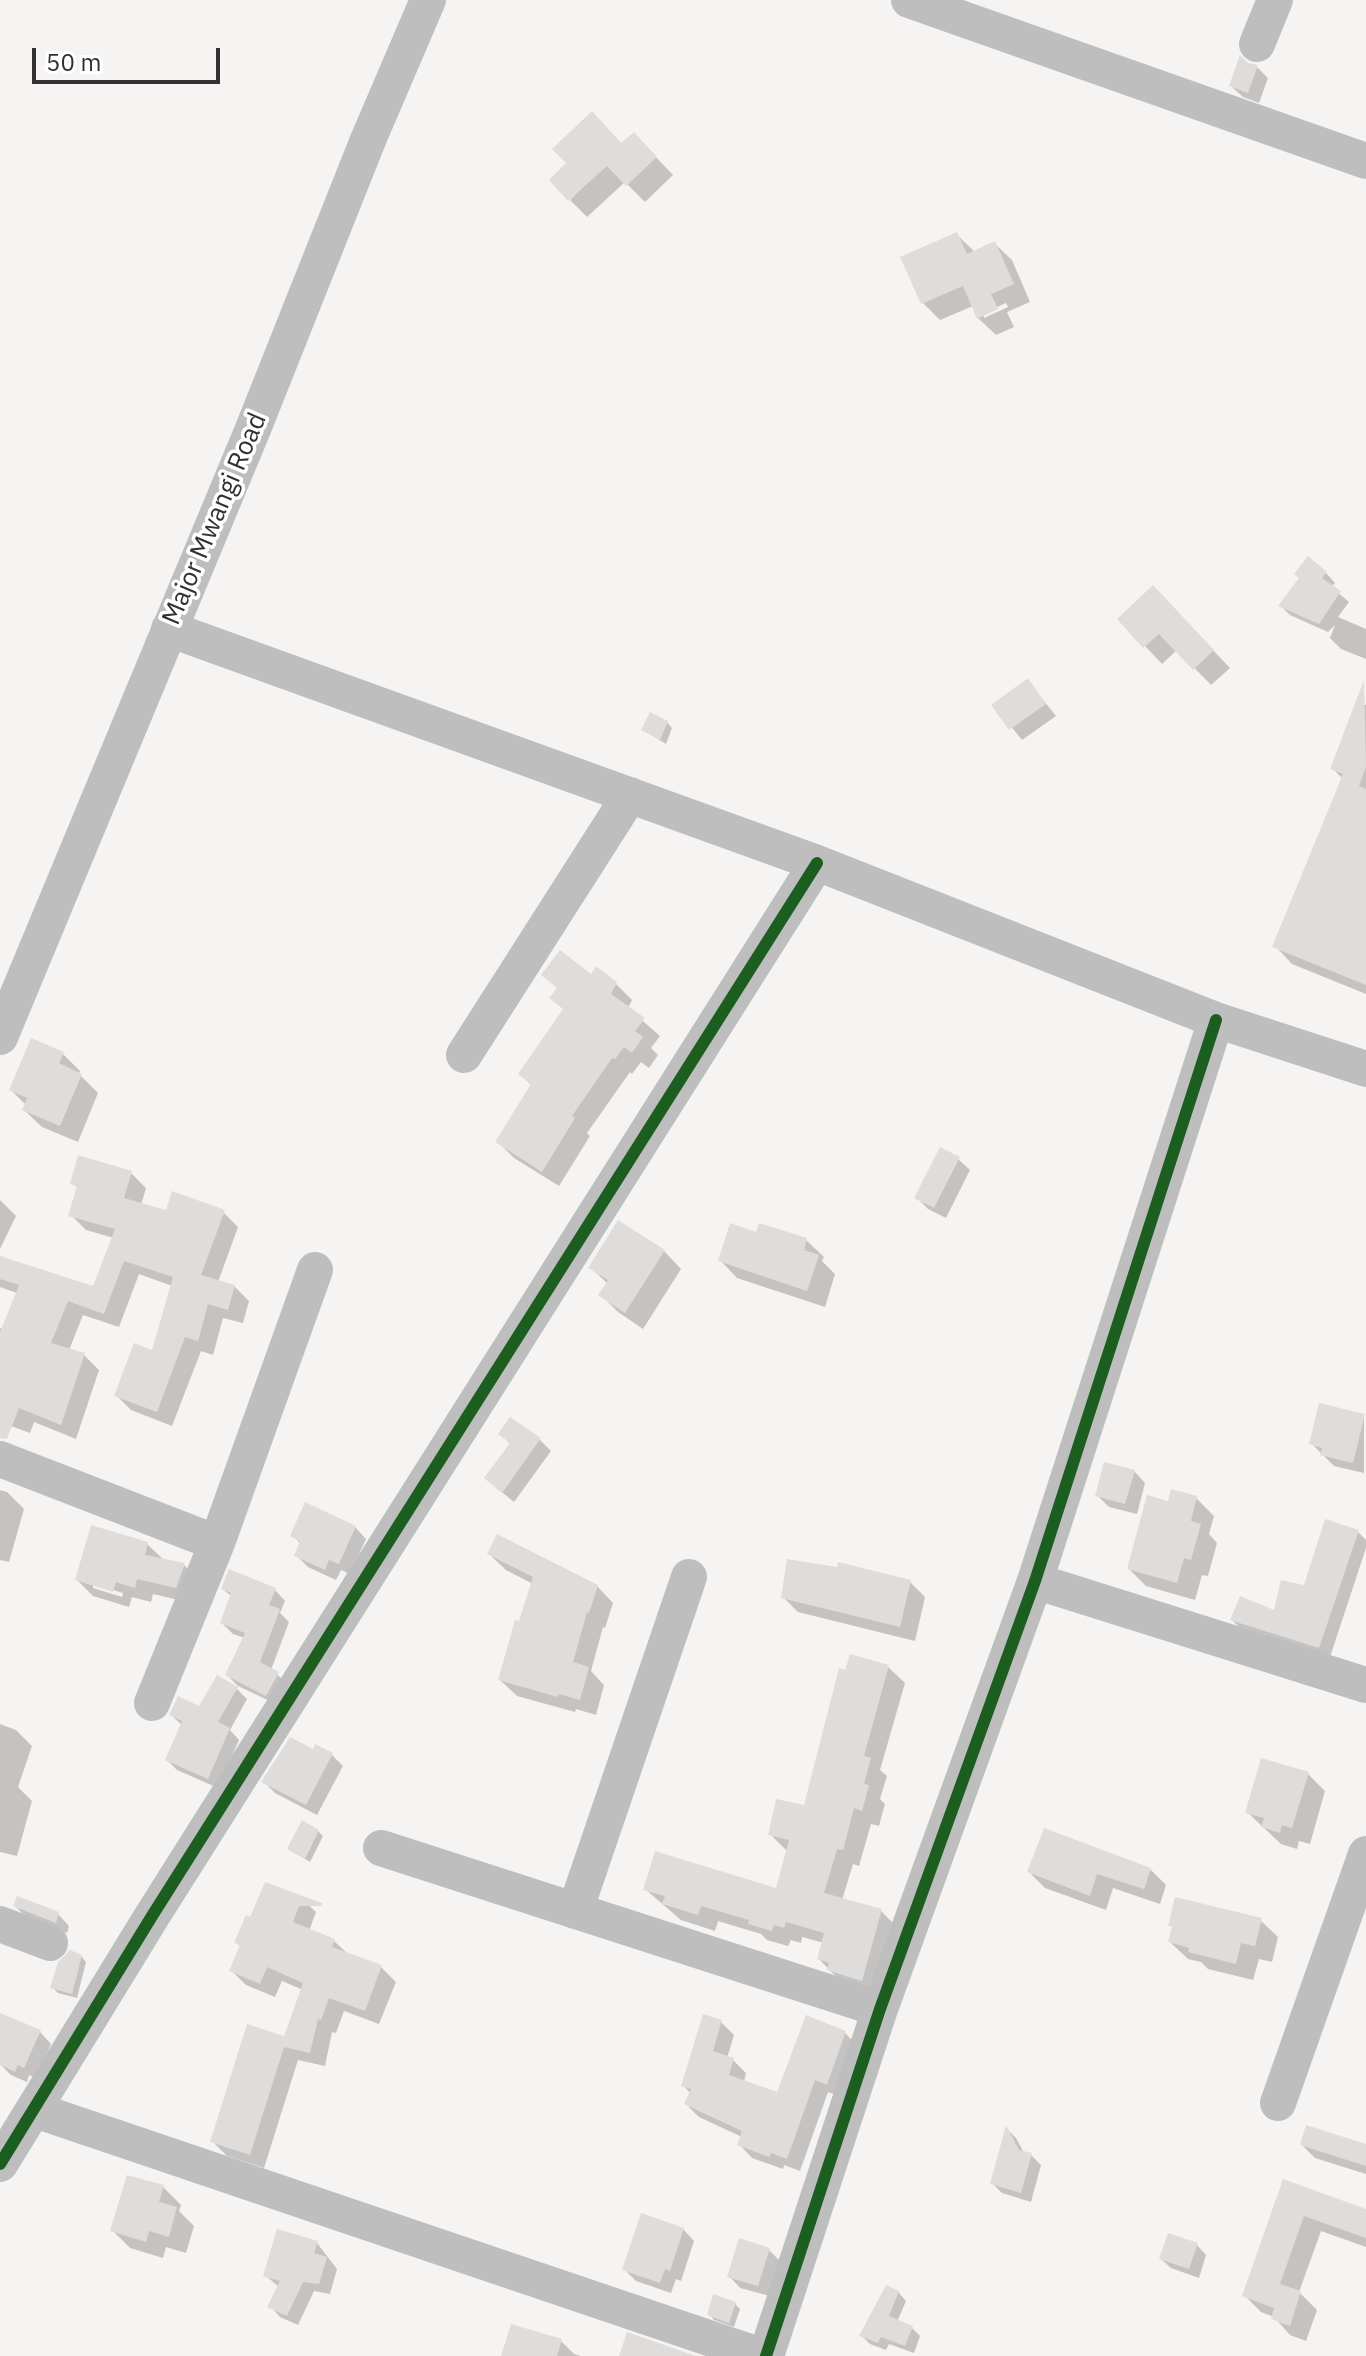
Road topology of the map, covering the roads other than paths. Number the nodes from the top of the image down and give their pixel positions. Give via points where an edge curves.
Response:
1 (428, 0) edge
2 (909, 0) edge
3 (1275, 0) edge
4 (1257, 44) dead end
5 (1366, 161) edge
6 (169, 629) junction
7 (630, 795) junction
8 (817, 863) junction
9 (1216, 1020) junction
10 (0, 1037) edge
11 (464, 1055) dead end
12 (1366, 1069) edge
13 (315, 1270) dead end
14 (0, 1459) edge
15 (217, 1543) junction
16 (689, 1577) dead end
17 (1035, 1581) junction
18 (1366, 1685) edge
19 (152, 1703) dead end
20 (381, 1848) dead end
21 (1366, 1854) edge
22 (575, 1911) junction
23 (0, 1924) edge
24 (50, 1943) dead end
25 (880, 2009) junction
26 (1278, 2103) dead end
27 (35, 2110) junction
28 (0, 2164) edge
29 (764, 2356) edge

1 - 6 street, Major Mwangi Road
2 - 5 street
3 - 4 street
6 - 7 street
6 - 10 street, Major Mwangi Road
7 - 8 street
7 - 11 street
8 - 9 street
8 - 27 street
9 - 12 street
9 - 17 street
13 - 15 street
14 - 15 street
15 - 19 street
16 - 22 street
17 - 18 street
17 - 25 street
20 - 22 street
21 - 26 street
22 - 25 street
23 - 24 street
25 - 29 street
27 - 28 street
27 - 29 street

